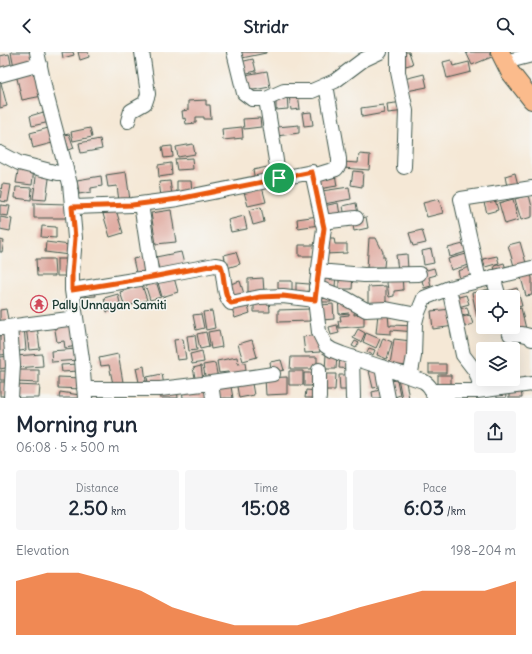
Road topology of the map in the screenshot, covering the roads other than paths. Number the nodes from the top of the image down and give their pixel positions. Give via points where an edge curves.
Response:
1 (142, 52) edge
2 (234, 52) edge
3 (380, 52) edge
4 (398, 52) edge
5 (529, 54) edge
6 (502, 57) edge
7 (38, 58) edge
8 (0, 75) edge
9 (326, 85) junction
10 (266, 99) junction
11 (532, 100) edge
12 (128, 121) dead end
13 (1, 157) edge
14 (404, 167) dead end
15 (67, 173) junction
16 (313, 176) junction
17 (279, 178) junction
18 (532, 188) edge
19 (141, 204) junction
20 (72, 207) junction
21 (356, 218) dead end
22 (322, 222) junction
23 (532, 268) edge
24 (318, 270) junction
25 (419, 274) dead end
26 (152, 277) junction
27 (493, 277) junction
28 (478, 280) junction
29 (449, 288) junction
30 (72, 290) junction
31 (497, 290) edge
32 (316, 293) junction
33 (417, 315) junction
34 (76, 318) junction
35 (5, 327) edge
36 (520, 334) edge
37 (532, 339) edge
38 (352, 357) junction
39 (382, 367) junction
40 (319, 370) dead end
41 (272, 374) dead end
42 (410, 377) junction
43 (211, 383) junction
44 (532, 384) edge
45 (482, 390) junction
46 (84, 393) edge
47 (433, 395) edge
48 (11, 398) edge
49 (213, 398) edge
50 (319, 398) edge
51 (353, 398) edge
52 (388, 398) edge

1 - 12 street via 148,94 146,103 131,111
2 - 10 street via 244,93 252,99
3 - 9 street via 363,60
4 - 14 street via 398,72 406,111
5 - 6 street
6 - 11 main road via 510,72
7 - 8 street
7 - 15 street
9 - 10 street via 312,91 284,91
9 - 16 street via 339,165 336,169
10 - 17 street
13 - 15 street via 58,173
15 - 20 street
16 - 17 street via 312,172
16 - 22 street
17 - 19 street
18 - 28 street via 461,199
19 - 20 street
19 - 26 street
20 - 30 street via 75,238
21 - 22 street
22 - 24 street via 324,228
23 - 27 street
24 - 25 street via 364,275
24 - 32 street
26 - 30 street
26 - 32 street via 221,266 227,299 231,303 260,297
27 - 28 street
27 - 31 street
28 - 29 street
29 - 33 street via 424,298
29 - 45 street via 463,355 476,372
30 - 34 street
32 - 33 street via 346,298 366,310 386,309
32 - 38 street via 319,332 326,346
33 - 42 street
34 - 35 street
34 - 46 street
35 - 48 street via 13,365
36 - 37 street
38 - 39 street
38 - 51 street
39 - 42 street
39 - 52 street
40 - 50 street
41 - 43 street
42 - 47 street via 429,385
43 - 46 street
43 - 49 street
44 - 45 street
45 - 47 street

